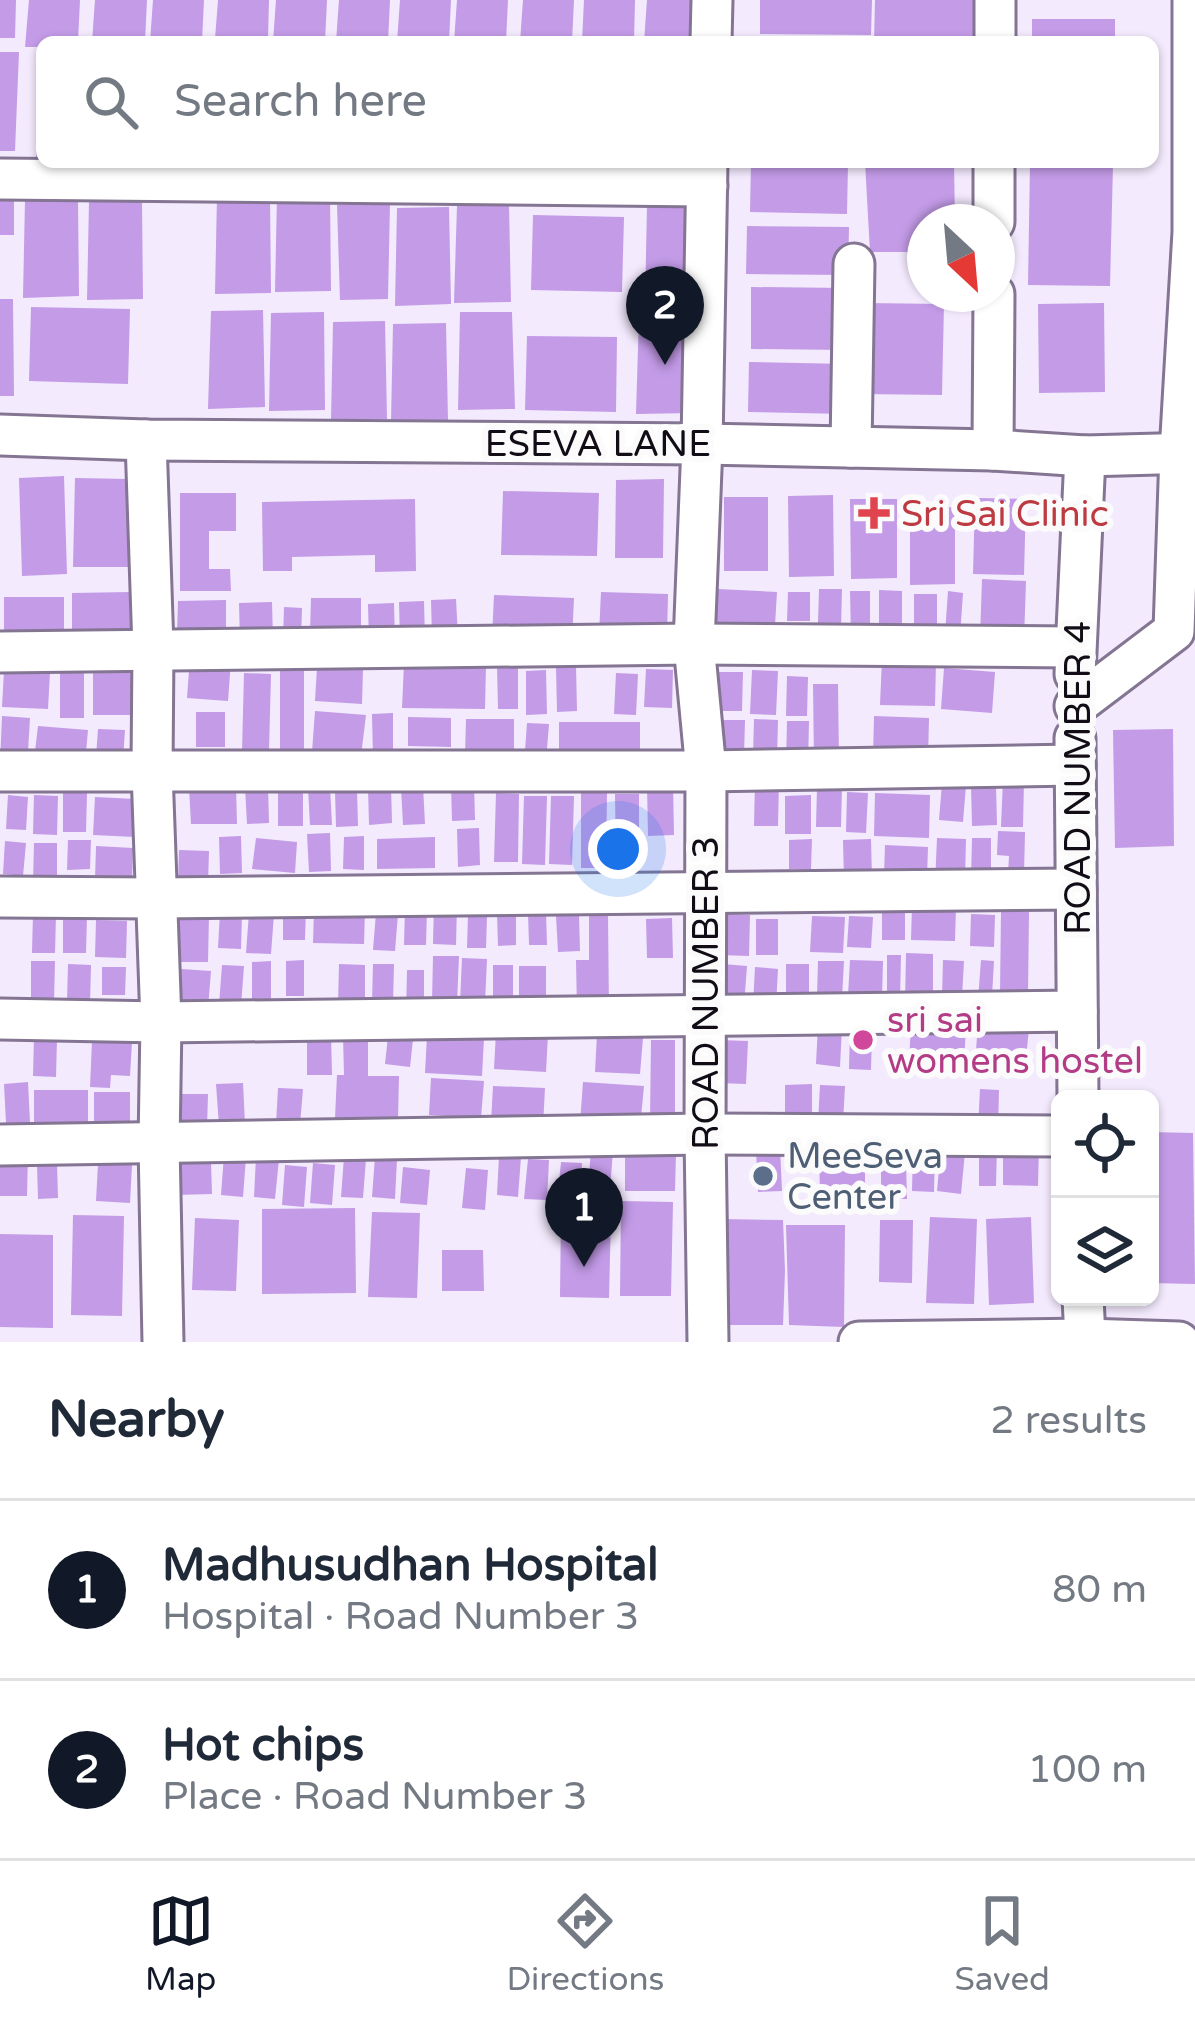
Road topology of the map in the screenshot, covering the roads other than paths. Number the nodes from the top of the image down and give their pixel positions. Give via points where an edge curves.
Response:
1 (712, 0) edge
2 (995, 0) edge
3 (1192, 0) edge
4 (711, 36) edge
5 (995, 36) edge
6 (1194, 74) edge
7 (994, 168) edge
8 (707, 174) edge
9 (0, 179) edge
10 (994, 204) edge
11 (1194, 232) edge
12 (854, 264) dead end
13 (994, 312) edge
14 (0, 435) edge
15 (146, 440) junction
16 (702, 444) junction
17 (851, 447) junction
18 (994, 450) junction
19 (1188, 453) edge
20 (1085, 457) junction
21 (694, 644) junction
22 (1074, 646) junction
23 (153, 648) junction
24 (0, 652) edge
25 (1075, 706) junction
26 (1076, 765) junction
27 (0, 771) edge
28 (152, 771) junction
29 (706, 771) junction
30 (1076, 889) junction
31 (705, 892) junction
32 (0, 897) edge
33 (156, 898) junction
34 (1077, 1011) junction
35 (705, 1016) junction
36 (0, 1019) edge
37 (161, 1022) junction
38 (1078, 1090) edge
39 (705, 1133) junction
40 (1051, 1136) edge
41 (159, 1144) junction
42 (0, 1145) edge
43 (1084, 1306) edge
44 (1085, 1339) junction
45 (163, 1342) edge
46 (708, 1342) edge
47 (860, 1342) edge
48 (1179, 1342) edge

1 - 4 street
2 - 5 street
3 - 6 street
6 - 11 street
7 - 10 street
8 - 9 street
8 - 16 street, ROAD NUMBER 3
11 - 19 street
12 - 17 street
13 - 18 street
14 - 15 street, ESEVA LANE
15 - 16 street, ESEVA LANE
15 - 23 street
16 - 17 street, ESEVA LANE
16 - 21 street, ROAD NUMBER 3
17 - 18 street, ESEVA LANE
18 - 20 street, ESEVA LANE
19 - 20 street, ESEVA LANE
19 - 25 street via 1174,631
20 - 22 street, ROAD NUMBER 4
21 - 22 street
21 - 23 street
21 - 29 street, ROAD NUMBER 3
22 - 25 street, ROAD NUMBER 4
23 - 24 street
23 - 28 street
25 - 26 street, ROAD NUMBER 4
26 - 29 street
26 - 30 street, ROAD NUMBER 4
27 - 28 street
28 - 29 street
28 - 33 street
29 - 31 street, ROAD NUMBER 3
30 - 31 street
30 - 34 street, ROAD NUMBER 4
31 - 33 street
31 - 35 street, ROAD NUMBER 3
32 - 33 street
33 - 37 street
34 - 35 street
34 - 38 street, ROAD NUMBER 4
35 - 37 street
35 - 39 street, ROAD NUMBER 3
36 - 37 street
37 - 41 street
39 - 40 street
39 - 41 street
39 - 46 street, ROAD NUMBER 3
41 - 42 street
41 - 45 street
43 - 44 street
44 - 47 street
44 - 48 street

